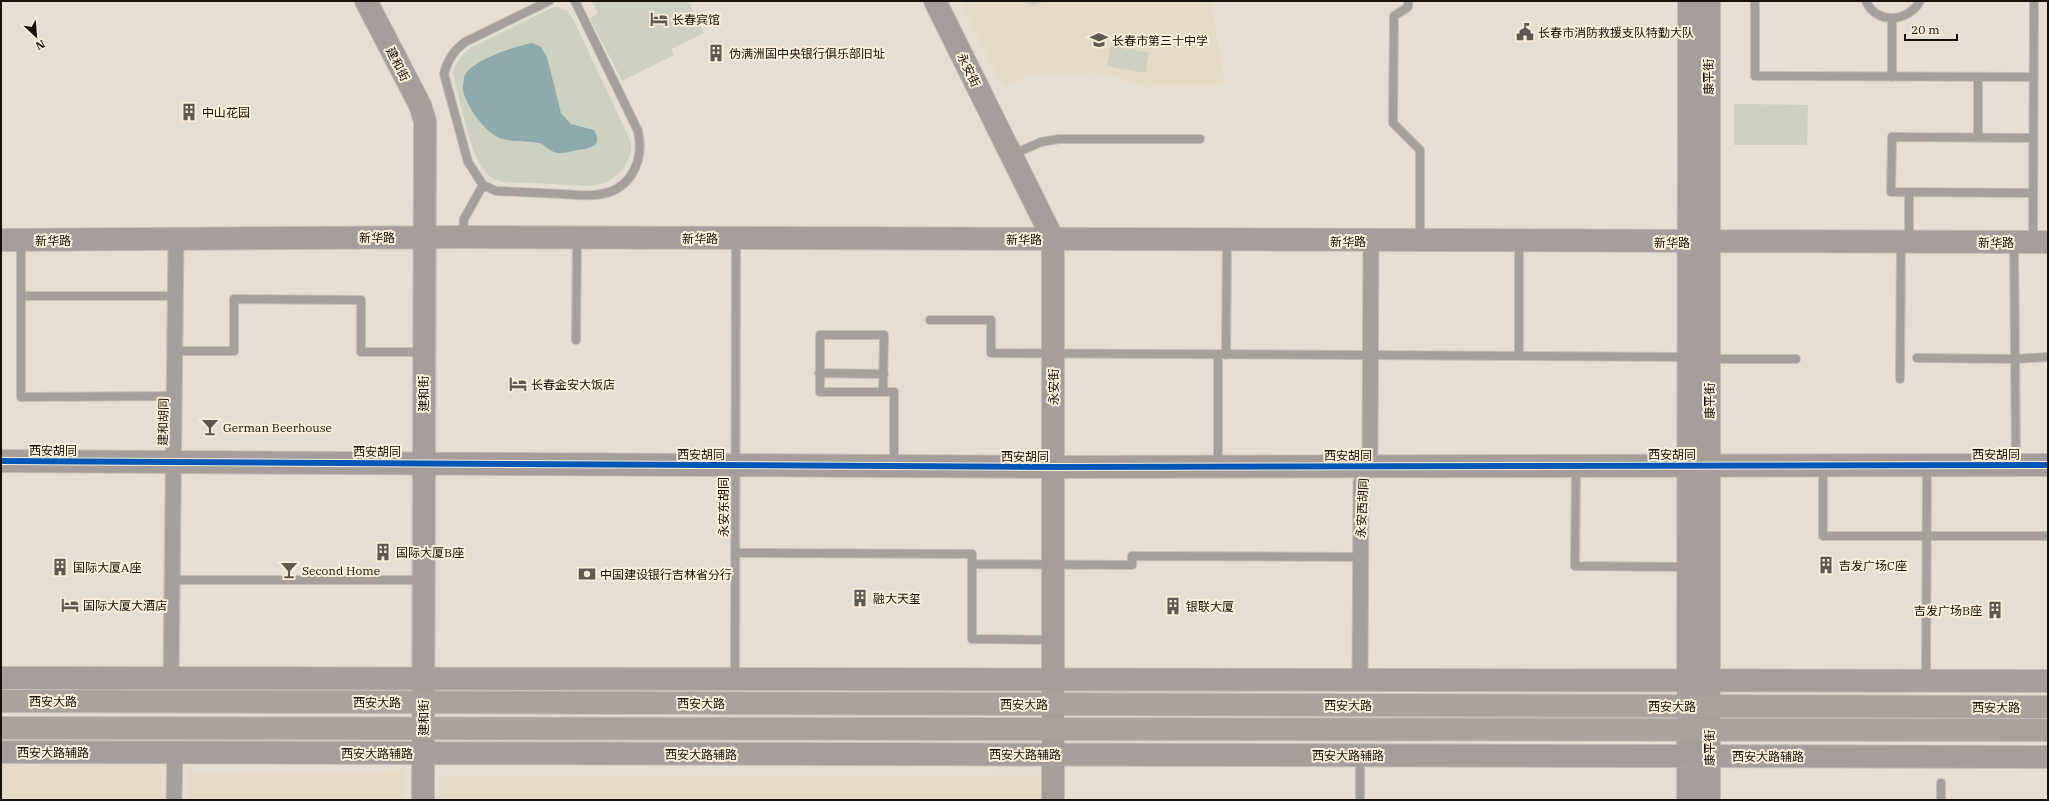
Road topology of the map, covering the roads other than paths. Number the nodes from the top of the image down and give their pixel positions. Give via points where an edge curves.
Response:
1 (366, 1) edge
2 (549, 1) edge
3 (576, 1) edge
4 (935, 1) edge
5 (1408, 1) edge
6 (1689, 1) edge
7 (1709, 1) edge
8 (1755, 1) edge
9 (1866, 1) edge
10 (1920, 1) edge
11 (2034, 1) edge
12 (1892, 18) junction
13 (1892, 77) junction
14 (1978, 77) junction
15 (2034, 78) junction
16 (1978, 137) junction
17 (2033, 138) junction
18 (1200, 139) dead end
19 (1011, 155) junction
20 (483, 185) junction
21 (1909, 192) junction
22 (2033, 192) junction
23 (423, 237) junction
24 (463, 237) junction
25 (577, 238) junction
26 (736, 238) junction
27 (176, 239) junction
28 (1053, 239) junction
29 (11, 240) edge
30 (1227, 240) junction
31 (1371, 241) junction
32 (1420, 241) junction
33 (1519, 241) junction
34 (1699, 242) junction
35 (1905, 242) junction
36 (2032, 242) edge
37 (21, 296) junction
38 (176, 296) junction
39 (930, 320) dead end
40 (576, 340) dead end
41 (175, 351) junction
42 (423, 352) junction
43 (1053, 354) junction
44 (1222, 355) junction
45 (1371, 356) junction
46 (1518, 356) junction
47 (2048, 357) edge
48 (1699, 358) junction
49 (1917, 358) dead end
50 (1796, 359) dead end
51 (2015, 359) junction
52 (820, 373) junction
53 (884, 374) junction
54 (1900, 379) dead end
55 (883, 392) junction
56 (174, 396) junction
57 (1, 461) edge
58 (173, 462) junction
59 (423, 463) junction
60 (735, 465) junction
61 (1699, 465) junction
62 (1823, 465) junction
63 (1927, 465) junction
64 (2016, 465) junction
65 (2048, 465) edge
66 (894, 466) junction
67 (1218, 466) junction
68 (1366, 466) junction
69 (1576, 466) junction
70 (1053, 467) junction
71 (1927, 536) junction
72 (2048, 536) edge
73 (735, 553) junction
74 (1361, 557) junction
75 (972, 564) junction
76 (1053, 564) junction
77 (1689, 567) junction
78 (172, 580) junction
79 (423, 580) junction
80 (1053, 640) junction
81 (1, 678) edge
82 (171, 678) junction
83 (423, 678) junction
84 (735, 679) junction
85 (1053, 680) junction
86 (1360, 680) junction
87 (1688, 680) junction
88 (1710, 680) junction
89 (1926, 681) junction
90 (2048, 681) edge
91 (1, 701) edge
92 (423, 702) junction
93 (1053, 704) junction
94 (1688, 706) junction
95 (1710, 706) junction
96 (2048, 707) edge
97 (1, 728) edge
98 (423, 728) junction
99 (1053, 729) junction
100 (1688, 730) junction
101 (1710, 730) junction
102 (2048, 730) edge
103 (1, 752) edge
104 (175, 752) junction
105 (423, 753) junction
106 (1053, 754) junction
107 (1360, 755) junction
108 (1699, 756) junction
109 (2048, 757) edge
110 (1941, 783) dead end
111 (174, 800) edge
112 (423, 800) edge
113 (1053, 800) edge
114 (1360, 800) edge
115 (1688, 800) edge
116 (1709, 800) edge
117 (1941, 800) edge

1 - 23 street, 建和街 via 420,105 425,121
2 - 20 lane via 465,42 457,48 446,65 444,74 468,162
3 - 20 lane via 638,131 640,156 636,168 627,180 617,187 595,195 496,192
4 - 19 street, 永安街
5 - 32 lane via 1408,7 1394,16 1393,123 1420,150
6 - 34 street, 康平街
7 - 34 street, 康平街
8 - 13 lane via 1755,76
9 - 12 lane via 1879,15
10 - 12 lane via 1909,14
11 - 15 lane
12 - 13 lane
13 - 14 lane
14 - 15 lane
14 - 16 lane
15 - 17 lane
16 - 17 lane
16 - 21 lane via 1892,137 1891,192
17 - 22 lane
18 - 19 lane via 1059,139 1041,142
19 - 28 street, 永安街
20 - 24 lane via 464,219
21 - 22 lane
21 - 35 lane
22 - 36 lane
23 - 24 street, 新华路
23 - 27 street, 新华路
23 - 42 street, 建和街
24 - 25 street, 新华路
25 - 26 street, 新华路
25 - 40 lane
26 - 28 street, 新华路
26 - 60 lane, 永安东胡同
27 - 29 street, 新华路
27 - 38 street, 建和胡同
28 - 30 street, 新华路
28 - 43 street, 永安街
29 - 37 lane
30 - 31 street, 新华路
30 - 44 lane
31 - 32 street, 新华路
31 - 45 street, 永安西胡同
32 - 33 street, 新华路
33 - 34 street, 新华路
33 - 46 lane
34 - 35 street, 新华路
34 - 48 street, 康平街
35 - 36 street, 新华路
35 - 54 lane
36 - 51 lane
37 - 38 lane
37 - 56 lane via 21,397
38 - 41 street, 建和胡同
39 - 43 lane via 991,320 991,353
41 - 42 lane via 234,351 234,299 242,299 362,300 361,352
41 - 56 street, 建和胡同
42 - 59 street, 建和街
43 - 44 lane
43 - 70 street, 永安街
44 - 45 lane
44 - 67 lane
45 - 46 lane
45 - 68 street, 永安西胡同 via 1370,451
46 - 48 lane
47 - 51 lane
48 - 50 lane
48 - 61 street, 康平街
49 - 51 lane
51 - 64 lane
52 - 53 lane
52 - 53 lane via 820,335 884,335
52 - 55 lane via 820,392
53 - 55 lane
55 - 66 lane via 894,392
56 - 58 street, 建和胡同
57 - 58 street, 西安胡同
58 - 59 street, 西安胡同
58 - 78 street, 建和胡同
59 - 60 street, 西安胡同
59 - 79 street, 建和街
60 - 66 street, 西安胡同
60 - 73 lane, 永安东胡同
61 - 62 street, 西安胡同
61 - 69 street, 西安胡同
61 - 77 street, 康平街
61 - 88 street, 康平街
62 - 63 street, 西安胡同
62 - 71 lane via 1823,536
63 - 64 street, 西安胡同
63 - 71 lane
64 - 65 street, 西安胡同
66 - 70 street, 西安胡同
67 - 68 street, 西安胡同
67 - 70 street, 西安胡同
68 - 69 street, 西安胡同
68 - 74 street, 永安西胡同 via 1361,483
69 - 77 lane via 1575,566
70 - 76 street, 永安街
71 - 72 lane
71 - 89 lane
73 - 75 lane via 972,554
73 - 84 lane, 永安东胡同
74 - 76 lane via 1132,556 1132,565
74 - 86 street, 永安西胡同
75 - 76 lane
75 - 80 lane via 972,639
76 - 80 street, 永安街
77 - 87 street, 康平街
78 - 79 lane
78 - 82 street, 建和胡同
79 - 83 street, 建和街
80 - 85 street, 永安街
81 - 82 street
82 - 83 street
83 - 84 street
83 - 92 street, 建和街
84 - 85 street
85 - 86 street
85 - 93 street, 永安街
86 - 87 street
87 - 88 street
87 - 94 street, 康平街
88 - 89 street
88 - 95 street, 康平街
89 - 90 street
91 - 92 main road, 西安大路
92 - 93 main road, 西安大路
92 - 98 street, 建和街
93 - 94 main road, 西安大路
93 - 99 street, 永安街
94 - 95 main road, 西安大路
94 - 100 street, 康平街
95 - 96 main road, 西安大路
95 - 101 street, 康平街
97 - 98 main road, 西安大路
98 - 99 main road, 西安大路
98 - 105 street, 建和街
99 - 100 main road, 西安大路
99 - 106 street, 永安街
100 - 101 main road, 西安大路
100 - 108 street, 康平街
101 - 102 main road, 西安大路
101 - 108 street, 康平街
103 - 104 street, 西安大路辅路
104 - 105 street, 西安大路辅路
104 - 111 street
105 - 106 street, 西安大路辅路
105 - 112 street, 建和街
106 - 107 street, 西安大路辅路
106 - 113 street, 永安街
107 - 108 street, 西安大路辅路
107 - 114 lane
108 - 109 street, 西安大路辅路
108 - 115 street, 康平街
108 - 116 street, 康平街
110 - 117 lane

